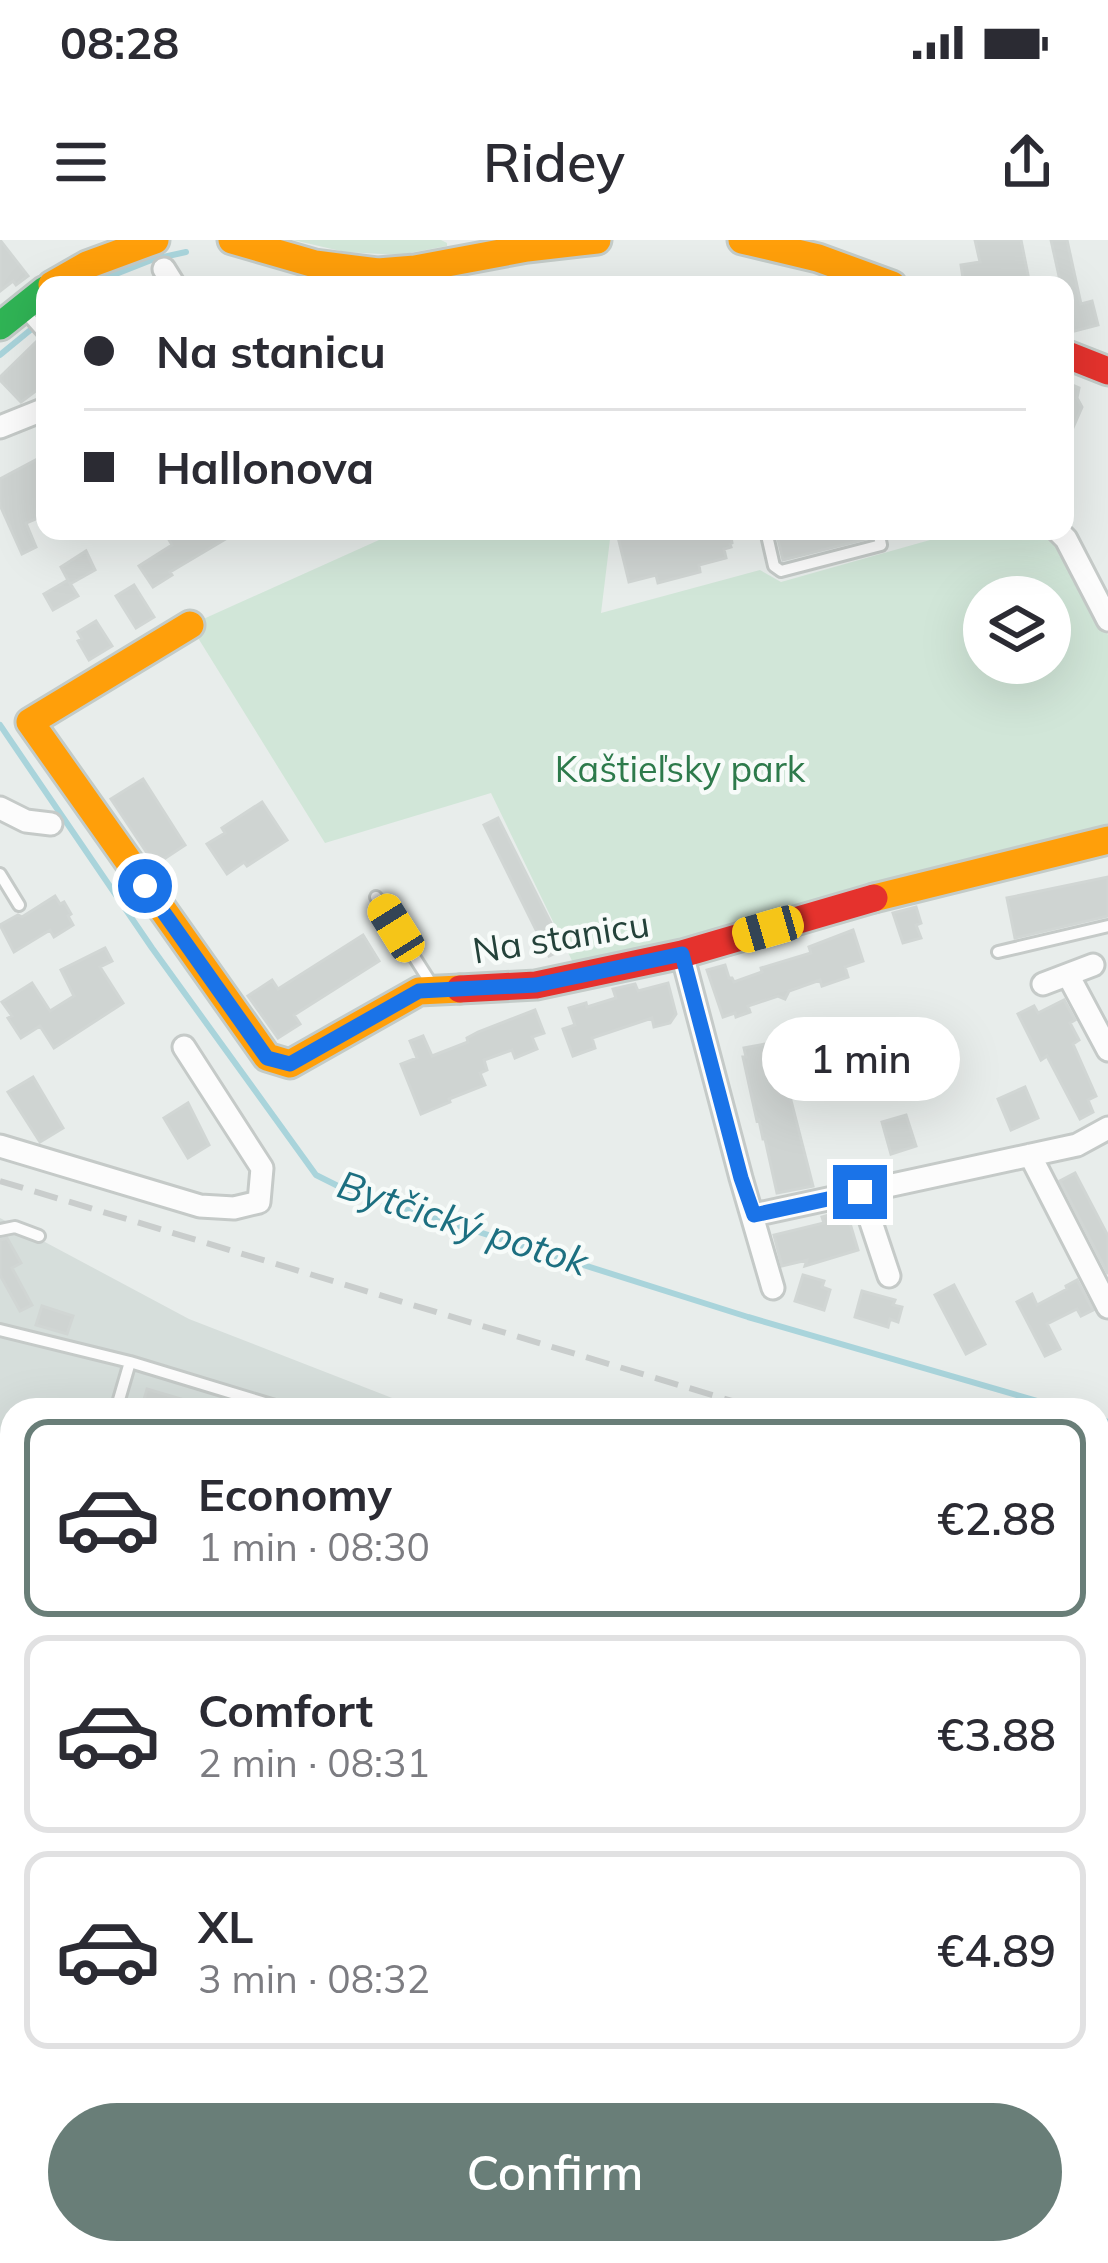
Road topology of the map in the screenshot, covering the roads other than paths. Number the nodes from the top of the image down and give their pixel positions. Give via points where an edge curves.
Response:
1 (154, 240) edge
2 (597, 240) edge
3 (742, 240) edge
4 (240, 241) edge
5 (775, 242) edge
6 (527, 244) edge
7 (463, 249) edge
8 (74, 276) edge
9 (337, 276) edge
10 (348, 276) edge
11 (869, 276) edge
12 (1074, 357) edge
13 (1108, 370) edge
14 (36, 413) edge
15 (0, 427) edge
16 (768, 540) edge
17 (880, 540) edge
18 (1067, 540) edge
19 (1108, 620) edge
20 (190, 625) dead end
21 (0, 808) edge
22 (52, 824) dead end
23 (1108, 840) edge
24 (0, 874) edge
25 (376, 897) dead end
26 (20, 905) dead end
27 (1108, 926) edge
28 (998, 952) dead end
29 (682, 954) junction
30 (1093, 965) dead end
31 (1068, 975) junction
32 (1043, 984) dead end
33 (436, 991) junction
34 (184, 1047) dead end
35 (1108, 1050) edge
36 (1108, 1128) edge
37 (0, 1145) edge
38 (1030, 1155) junction
39 (860, 1192) junction
40 (754, 1215) junction
41 (0, 1230) edge
42 (39, 1236) dead end
43 (890, 1276) dead end
44 (773, 1288) dead end
45 (1108, 1307) edge
46 (0, 1330) edge
47 (130, 1362) junction
48 (120, 1398) edge
49 (248, 1398) edge

1 - 8 street
2 - 6 street
3 - 5 street
4 - 9 street
5 - 11 street
6 - 7 street
7 - 10 street via 415,269
12 - 13 street
14 - 15 street
16 - 17 lane via 781,571
18 - 19 street
20 - 33 street, Na stanicu via 31,722 267,1058 290,1064 419,991
21 - 22 street
23 - 29 street, Na stanicu
24 - 26 lane
25 - 33 lane
27 - 28 lane
29 - 33 street, Na stanicu via 536,985
29 - 40 street
30 - 31 street
31 - 32 street
31 - 35 street
34 - 37 street via 262,1168 259,1202 200,1206
36 - 38 street
38 - 39 street
38 - 45 street
39 - 40 street
39 - 43 street
40 - 44 street
41 - 42 lane
46 - 47 lane
47 - 48 lane
47 - 49 lane

